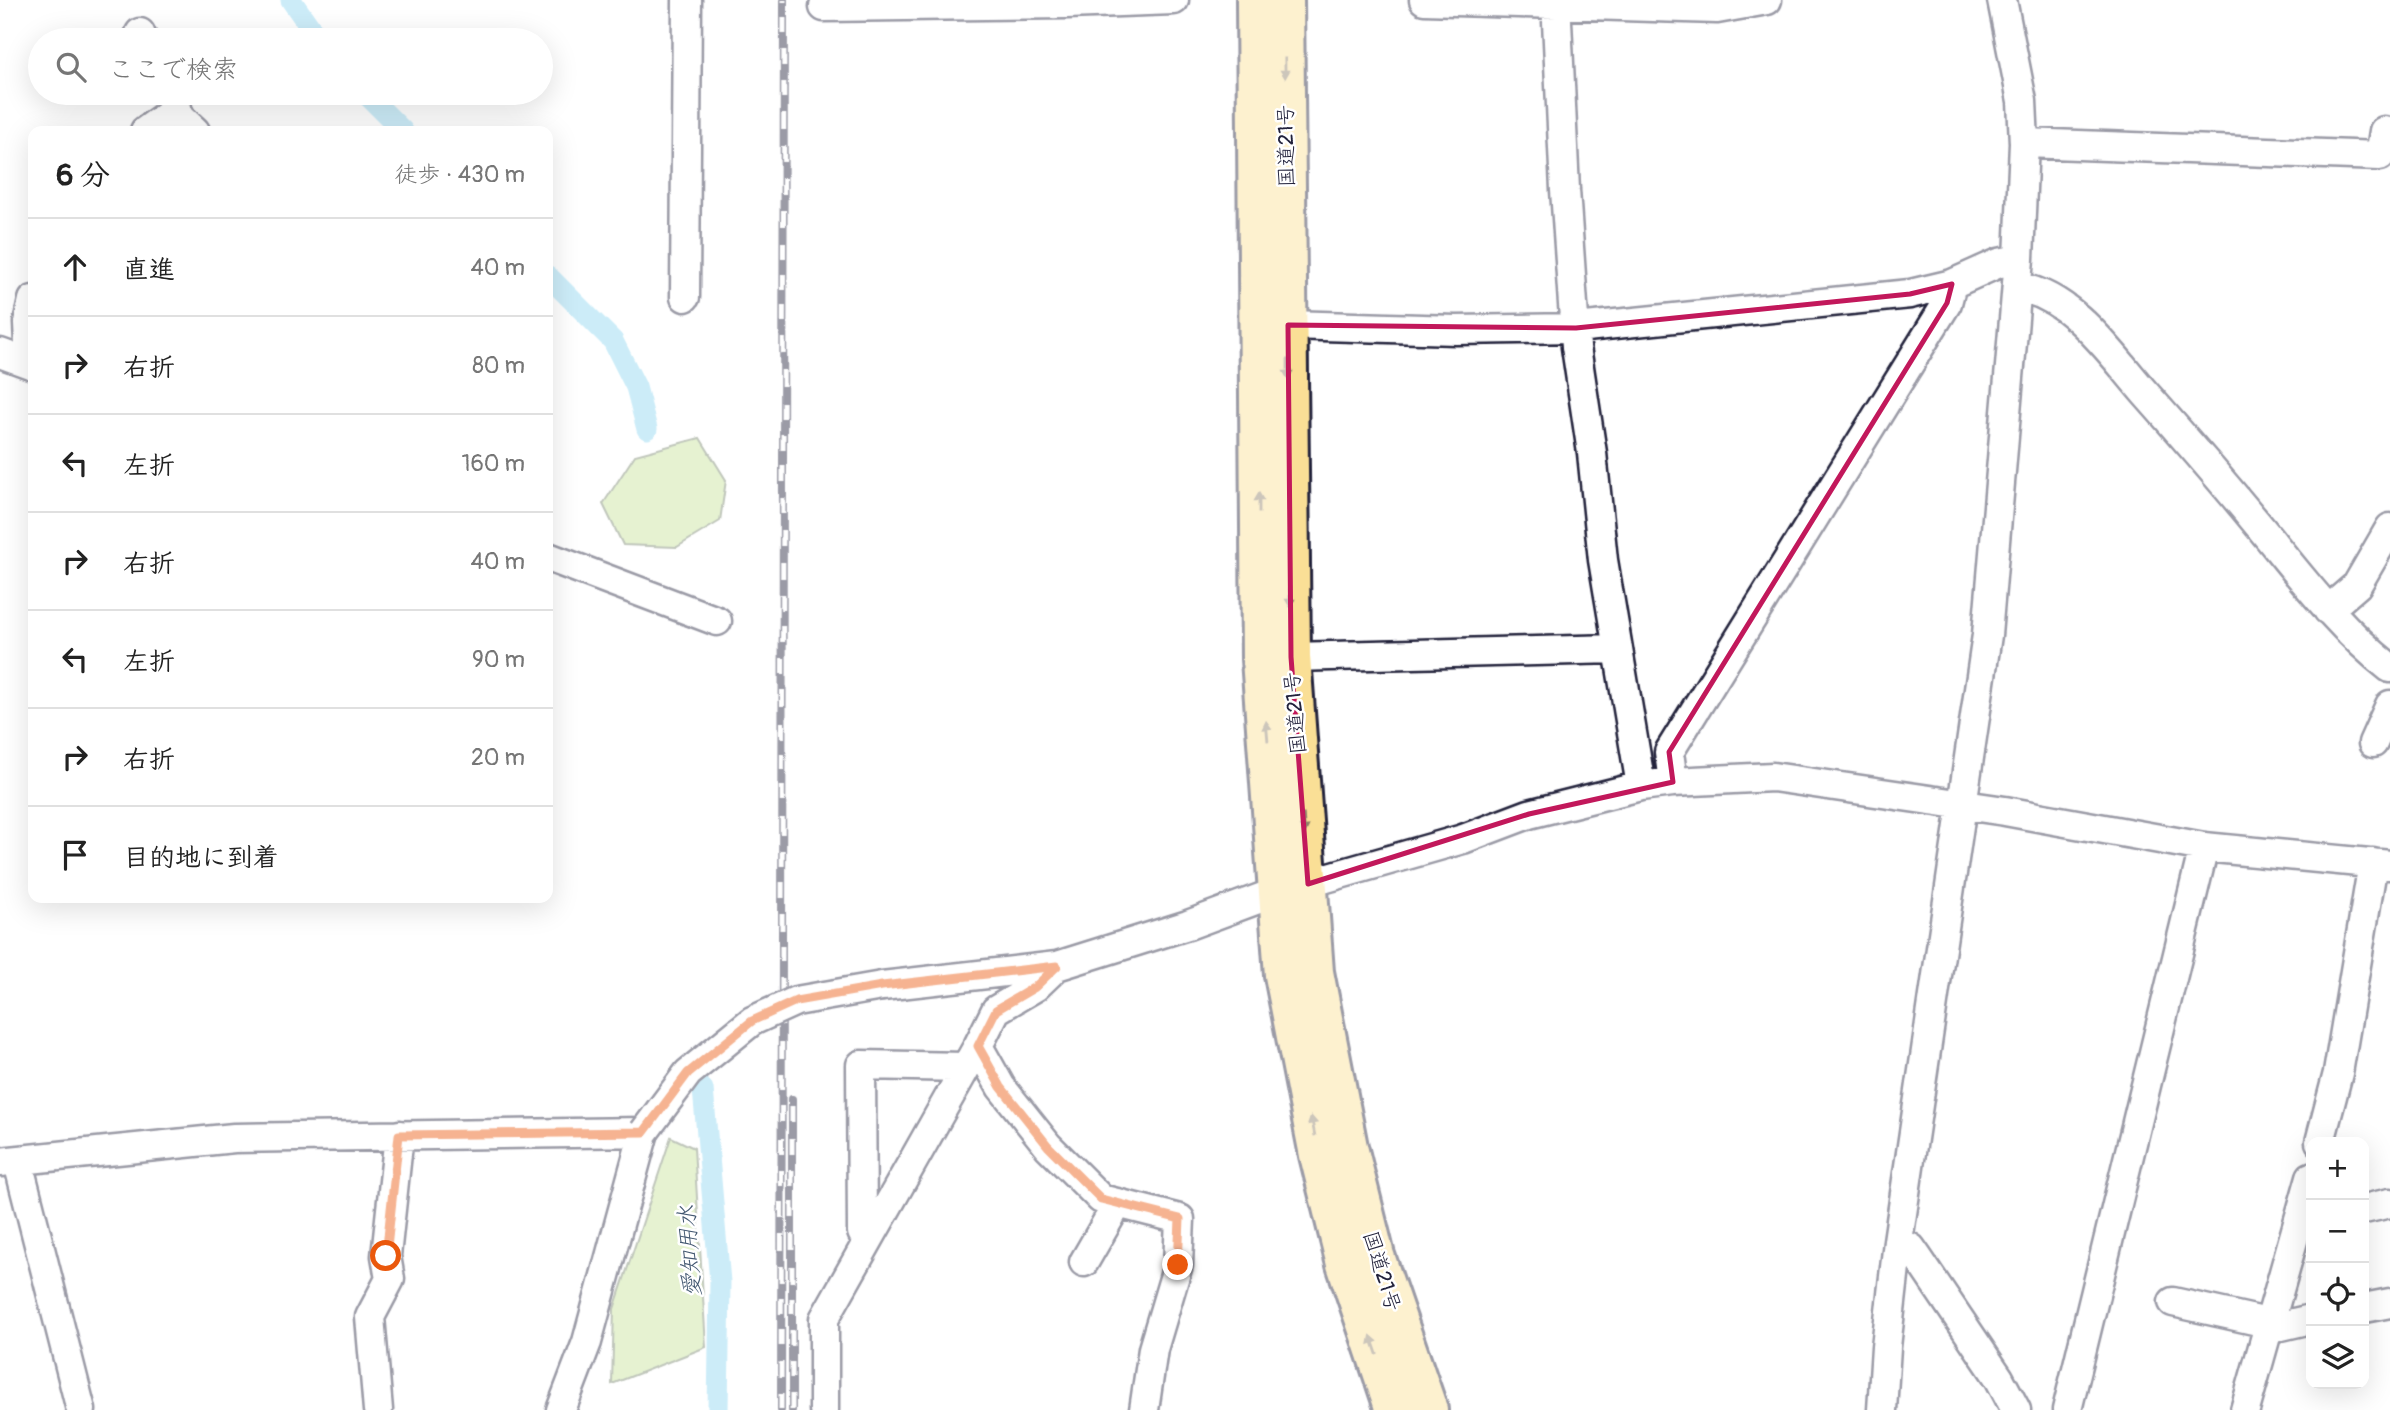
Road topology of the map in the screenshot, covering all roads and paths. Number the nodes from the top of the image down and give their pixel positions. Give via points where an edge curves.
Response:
1 (687, 0) edge
2 (1174, 0) edge
3 (1256, 0) edge
4 (1284, 0) edge
5 (1424, 0) edge
6 (1767, 0) edge
7 (2002, 0) edge
8 (1556, 3) edge
9 (824, 7) dead end
10 (168, 105) edge
11 (175, 105) edge
12 (150, 126) edge
13 (190, 126) edge
14 (2390, 132) edge
15 (2024, 144) junction
16 (2018, 273) junction
17 (1952, 284) junction
18 (685, 297) dead end
19 (1288, 325) junction
20 (1576, 328) junction
21 (0, 352) edge
22 (28, 362) edge
23 (2390, 528) edge
24 (553, 559) edge
25 (2328, 610) junction
26 (718, 621) dead end
27 (1618, 649) junction
28 (1291, 657) junction
29 (2390, 668) edge
30 (2390, 705) edge
31 (2373, 743) dead end
32 (1673, 782) junction
33 (1641, 786) junction
34 (1963, 805) junction
35 (2204, 847) junction
36 (2382, 864) edge
37 (1293, 888) junction
38 (1057, 966) junction
39 (971, 1056) junction
40 (644, 1132) junction
41 (399, 1135) junction
42 (2321, 1137) edge
43 (9, 1162) edge
44 (1118, 1203) junction
45 (2390, 1203) edge
46 (2369, 1208) edge
47 (2306, 1219) edge
48 (867, 1241) junction
49 (1898, 1241) junction
50 (1084, 1262) dead end
51 (2173, 1303) dead end
52 (2390, 1303) edge
53 (2369, 1307) edge
54 (2306, 1321) edge
55 (2269, 1324) junction
56 (81, 1410) edge
57 (378, 1410) edge
58 (561, 1410) edge
59 (824, 1410) edge
60 (1144, 1410) edge
61 (1395, 1410) edge
62 (1428, 1410) edge
63 (1882, 1410) edge
64 (2016, 1410) edge
65 (2067, 1410) edge
66 (2245, 1410) edge

1 - 18 street
2 - 9 street
37 -> 3 highway, 国道21号 via 1261,659
4 -> 19 highway, 国道21号
5 - 8 street
6 - 8 street via 1717,9
7 - 15 street via 2022,101
8 - 20 street
10 - 12 street
11 - 13 street
14 - 15 street via 2384,131 2380,156
15 - 16 street
16 - 17 street via 1999,263
16 - 25 street via 2032,289 2077,318 2107,350
16 - 34 street via 1987,635
17 - 20 street via 1910,294
17 - 32 street via 1947,303 1669,752
19 - 20 street
19 -> 28 highway, 国道21号
20 - 27 street
21 - 22 street
23 - 25 street via 2357,584
24 - 26 street
25 - 29 street
27 - 28 street
27 - 33 street
28 -> 37 highway, 国道21号
30 - 31 street
32 - 33 street
32 - 34 street via 1773,777
33 - 37 street via 1529,814 1463,839
34 - 35 street
34 - 49 street
35 - 36 street
35 - 65 street
36 - 42 street
37 - 38 street
61 -> 37 highway, 国道21号 via 1346,1264 1319,1155 1284,975
37 - 62 highway, 国道21号 via 1375,1256
38 - 39 street via 1035,987 996,1010
38 - 40 street, bridge via 796,1001 752,1021 688,1073
39 - 44 street via 1048,1146 1101,1199
39 - 48 street
39 - 48 street via 861,1065 862,1232
40 - 41 street
40 - 58 street via 587,1342
41 - 43 street via 234,1138
41 - 57 street via 386,1256 390,1279 370,1317
43 - 56 street
44 - 50 street
44 - 60 street via 1180,1219 1178,1265 1153,1349
45 - 46 street
47 - 55 street
48 - 59 street via 824,1318
49 - 63 street
49 - 64 street via 1918,1258
51 - 55 street
52 - 53 street
54 - 55 street
55 - 66 street

